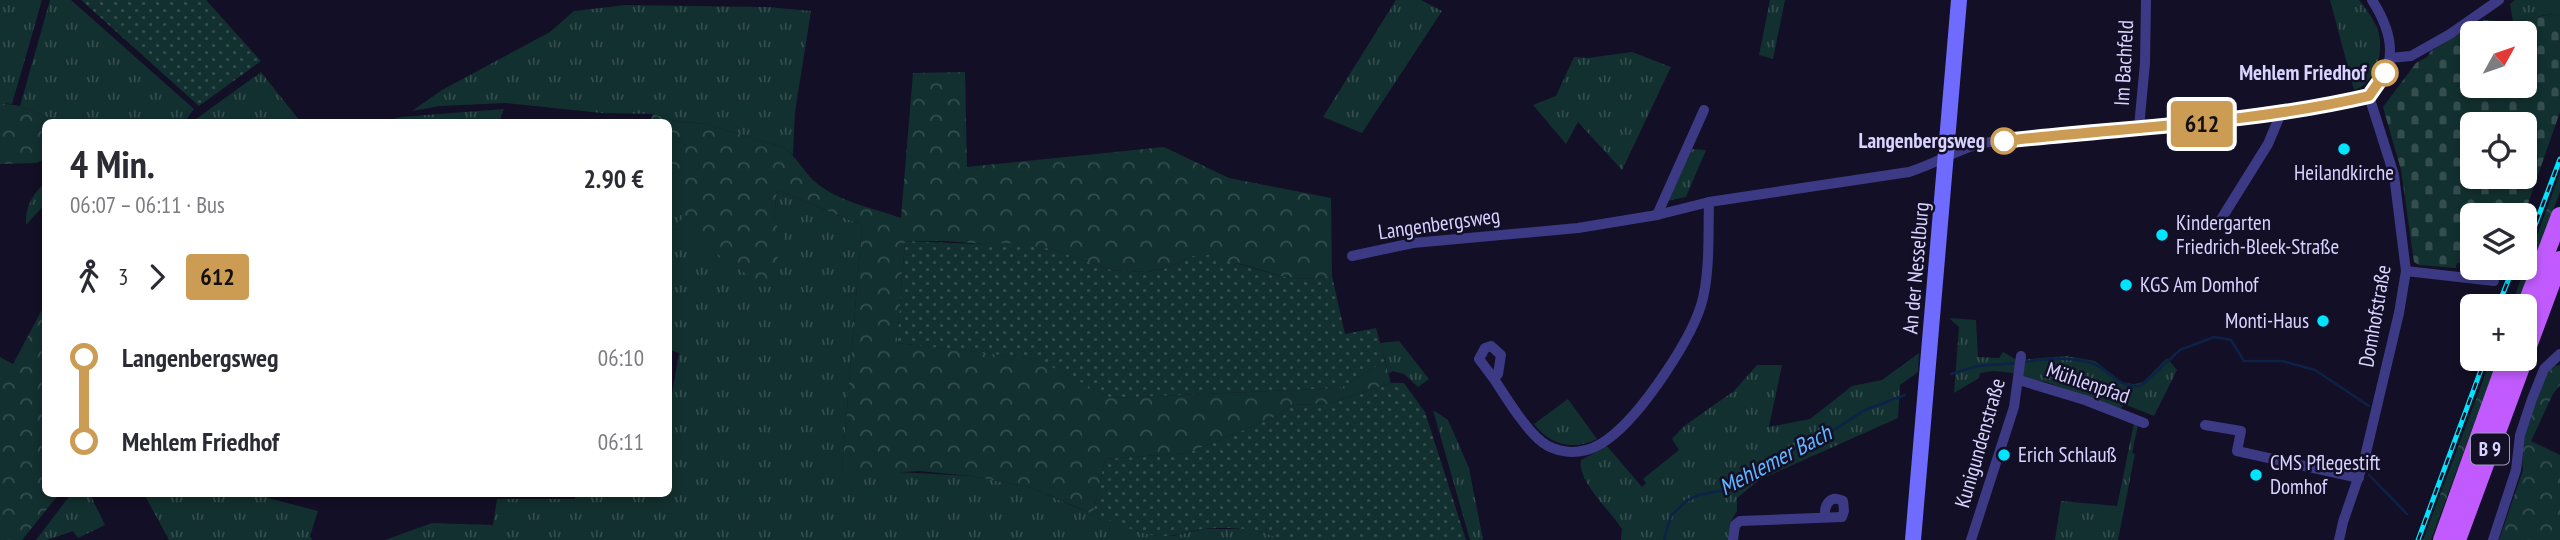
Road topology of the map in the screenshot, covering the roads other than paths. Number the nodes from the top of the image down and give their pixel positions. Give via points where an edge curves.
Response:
1 (1959, 0) edge
2 (2146, 0) edge
3 (2372, 0) edge
4 (2500, 0) edge
5 (2390, 58) junction
6 (2369, 96) junction
7 (1704, 110) dead end
8 (2281, 113) junction
9 (2139, 127) junction
10 (1947, 156) junction
11 (1709, 202) junction
12 (1657, 215) junction
13 (2560, 216) edge
14 (2220, 221) dead end
15 (1352, 256) dead end
16 (2560, 260) edge
17 (2406, 271) junction
18 (2494, 281) dead end
19 (2531, 294) edge
20 (2537, 321) edge
21 (2560, 354) edge
22 (2021, 356) dead end
23 (2503, 371) edge
24 (2519, 371) edge
25 (2020, 374) junction
26 (1494, 379) dead end
27 (2144, 424) dead end
28 (2205, 425) dead end
29 (2359, 478) junction
30 (1825, 517) dead end
31 (1733, 540) edge
32 (1913, 540) edge
33 (1971, 540) edge
34 (2339, 540) edge
35 (2442, 540) edge
36 (2457, 540) edge
37 (2493, 540) edge

1 - 10 street, An der Nesselburg
2 - 9 street, Im Bachfeld
3 - 5 street via 2385,21
4 - 5 street via 2411,56
5 - 6 street
6 - 8 street, Langenbergsweg
6 - 17 street, Domhofstraße via 2394,175
7 - 12 street
8 - 9 street, Langenbergsweg
8 - 14 street via 2268,144
9 - 10 street, Langenbergsweg via 1982,143
10 - 11 street, Langenbergsweg via 1909,172
10 - 32 street, An der Nesselburg
11 - 12 street, Langenbergsweg
11 - 26 street via 1704,291 1694,323 1648,396 1608,439 1576,453 1545,445
12 - 15 street, Langenbergsweg via 1578,228 1413,243
13 - 19 main road
16 - 20 main road, B 9
17 - 18 street
17 - 29 street, Domhofstraße
21 - 37 street via 2544,369 2532,399 2520,435 2516,470
22 - 25 street, Kunigundenstraße
23 - 35 main road, B 9
24 - 36 main road, B 9
25 - 27 street, Mühlenpfad
25 - 33 street, Kunigundenstraße via 2007,433
28 - 29 street via 2241,431 2236,451
29 - 34 street, Domhofstraße
30 - 31 street via 1740,521

